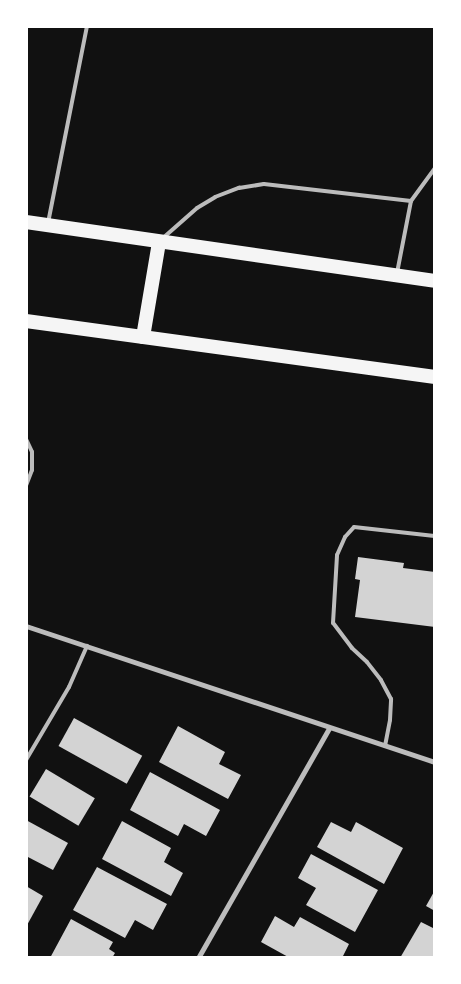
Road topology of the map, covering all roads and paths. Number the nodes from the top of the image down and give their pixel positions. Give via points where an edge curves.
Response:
1 (87, 26) edge
2 (435, 168) edge
3 (411, 201) junction
4 (26, 222) edge
5 (47, 226) junction
6 (158, 242) junction
7 (396, 276) junction
8 (435, 281) edge
9 (26, 321) edge
10 (143, 337) junction
11 (435, 377) edge
12 (26, 439) edge
13 (26, 486) edge
14 (435, 536) edge
15 (26, 626) edge
16 (87, 646) junction
17 (329, 728) junction
18 (385, 746) junction
19 (26, 760) edge
20 (435, 762) edge
21 (198, 958) edge

1 - 5 lane
2 - 3 lane
3 - 6 lane via 264,184 215,197 196,208
3 - 7 lane
4 - 5 highway
5 - 6 highway
6 - 7 highway
6 - 10 highway
7 - 8 highway
9 - 10 highway
10 - 11 highway
12 - 13 lane via 32,452 32,470
14 - 18 lane via 354,527 345,537 337,555 333,623 372,668 391,699
15 - 16 street
16 - 17 street
16 - 19 lane via 69,687
17 - 18 street
17 - 21 street
18 - 20 street

